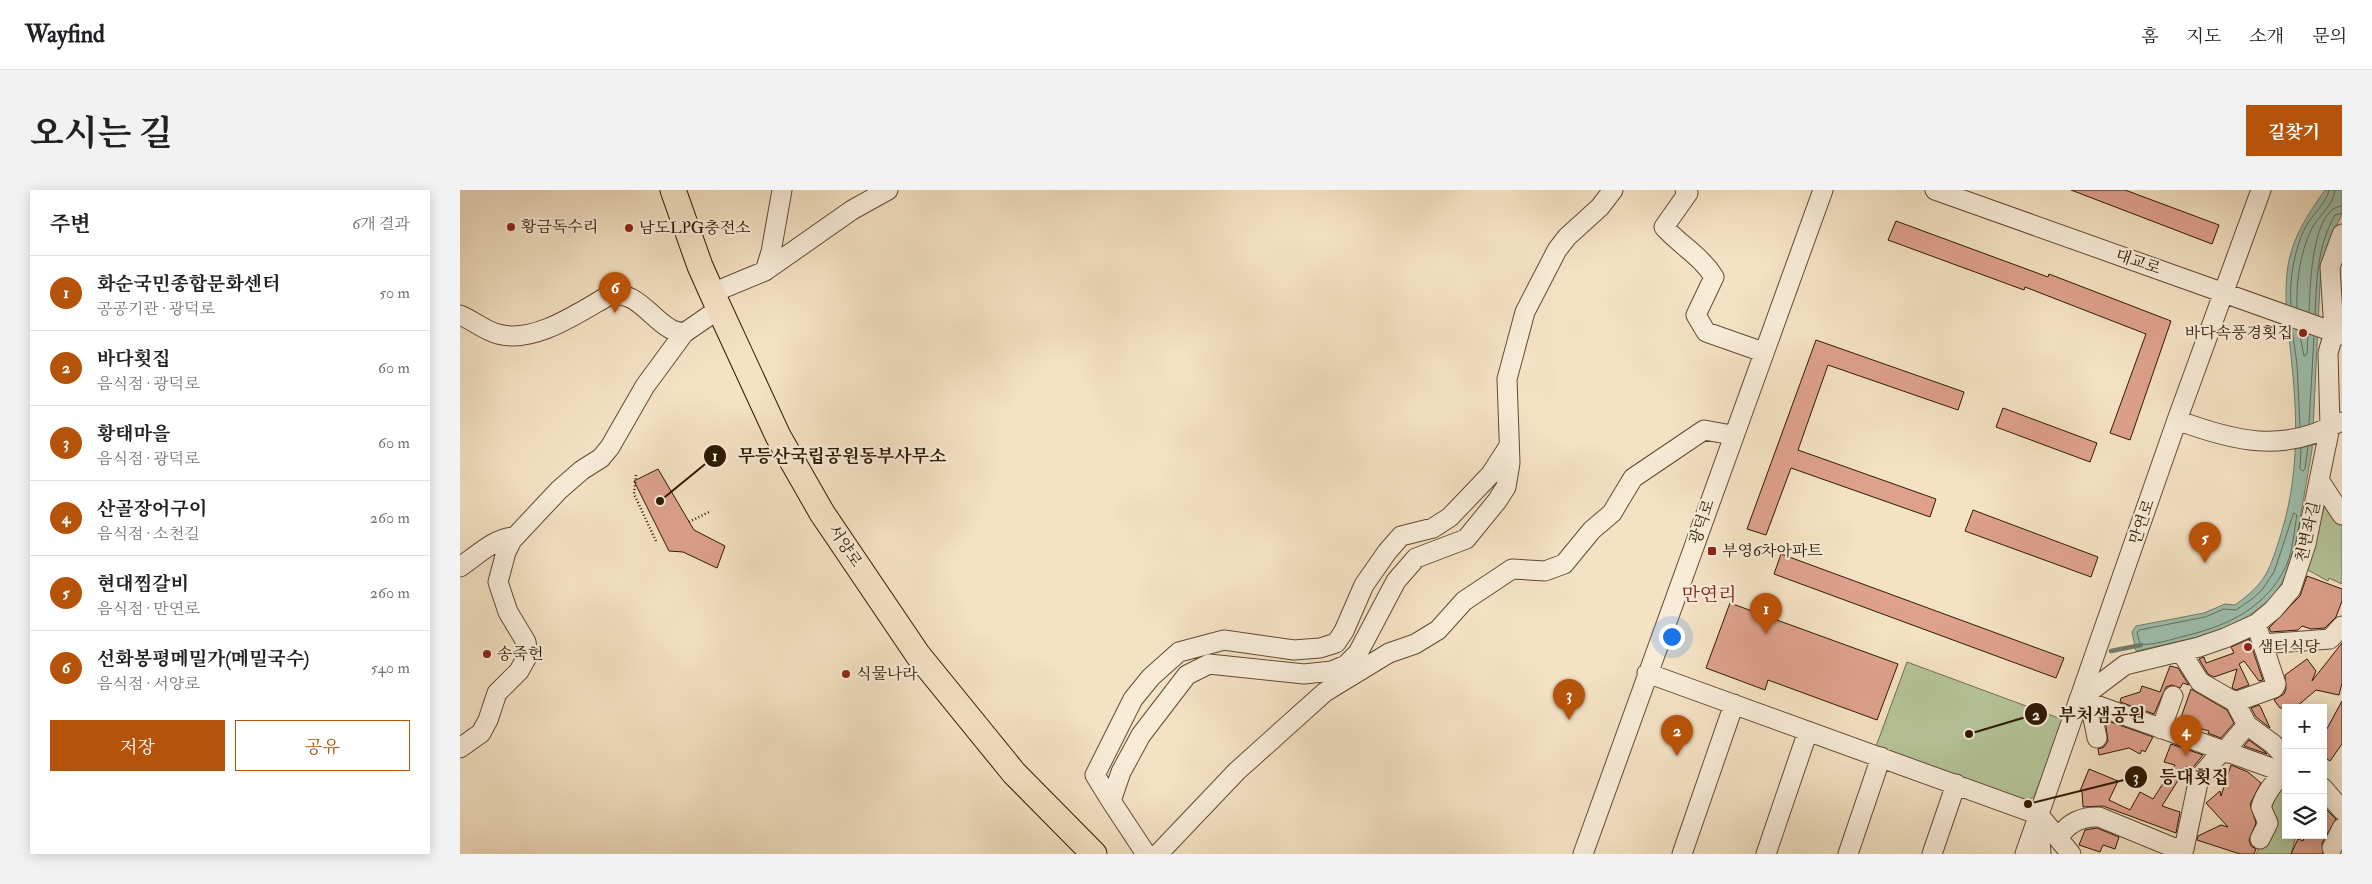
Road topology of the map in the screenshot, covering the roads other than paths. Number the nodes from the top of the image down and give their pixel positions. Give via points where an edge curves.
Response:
1 (673, 190) edge
2 (782, 190) edge
3 (888, 190) edge
4 (1613, 190) edge
5 (1685, 190) edge
6 (1822, 190) edge
7 (1935, 190) edge
8 (2261, 190) edge
9 (2342, 234) edge
10 (765, 271) junction
11 (2336, 289) edge
12 (2223, 292) junction
13 (716, 301) junction
14 (460, 315) edge
15 (2333, 331) edge
16 (684, 333) junction
17 (1763, 352) junction
18 (2177, 420) junction
19 (2335, 426) edge
20 (1732, 435) junction
21 (1509, 446) junction
22 (2319, 480) junction
23 (2342, 488) edge
24 (2342, 515) edge
25 (516, 537) junction
26 (460, 567) edge
27 (2256, 624) junction
28 (2342, 626) edge
29 (2262, 644) junction
30 (2181, 652) junction
31 (1647, 673) junction
32 (2173, 696) dead end
33 (2085, 701) junction
34 (2235, 702) junction
35 (1734, 704) junction
36 (2247, 725) junction
37 (2161, 729) junction
38 (1808, 731) junction
39 (2097, 738) dead end
40 (460, 748) edge
41 (2225, 752) junction
42 (1881, 757) junction
43 (2282, 762) edge
44 (2282, 767) edge
45 (2282, 772) edge
46 (1956, 784) junction
47 (2327, 788) edge
48 (2327, 792) edge
49 (2342, 794) edge
50 (1112, 801) junction
51 (2342, 810) edge
52 (2039, 814) junction
53 (2342, 828) edge
54 (2059, 837) junction
55 (2260, 839) dead end
56 (2332, 848) dead end
57 (2187, 851) edge
58 (1094, 854) edge
59 (1146, 854) edge
60 (1158, 854) edge
61 (1583, 854) edge
62 (1682, 854) edge
63 (1766, 854) edge
64 (1848, 854) edge
65 (1932, 854) edge
66 (2025, 854) edge
67 (2041, 854) edge
68 (2071, 854) edge

1 - 13 main road, 서양로
2 - 10 street via 772,252
3 - 10 street via 852,210
4 - 21 street via 1557,250 1525,312 1507,379
5 - 17 street via 1688,193 1664,227 1714,276 1696,315 1706,332
6 - 17 street, 광덕로
7 - 12 street, 대교로
8 - 12 street, 만연로
9 - 11 street, 천변좌길 via 2330,267
10 - 13 street
11 - 15 street, 천변좌길
12 - 15 street, 대교로
12 - 18 street, 만연로
13 - 16 street
13 - 58 main road, 서양로 via 783,444 822,512 918,655 1014,773
14 - 16 street via 486,330 515,336 542,329 617,294 640,303 668,328
15 - 19 street, 천변좌길 via 2328,353
16 - 25 street via 645,386 606,453 559,490
17 - 20 street, 광덕로
18 - 19 street via 2219,436 2240,440 2291,440
18 - 33 street, 만연로
19 - 22 street, 천변좌길
20 - 31 street, 광덕로
20 - 60 street via 1704,430 1633,478 1612,513 1592,530 1564,564 1545,571 1512,569 1464,602 1438,630 1415,644 1389,653 1325,692 1237,771
21 - 50 street via 1506,487 1498,501 1466,539 1416,558 1396,581 1358,653 1346,665 1332,671 1304,674 1210,664 1187,676 1142,735 1121,772
21 - 50 street via 1491,474 1450,517 1433,528 1401,536 1364,585 1336,642 1320,648 1294,650 1224,640 1198,645 1172,658 1133,699 1095,775
22 - 23 street
22 - 24 street
22 - 27 street, 천변좌길 via 2300,567 2291,588
25 - 26 street via 500,540
25 - 40 street via 506,552 498,582 508,612 526,642 528,655 519,670 497,693 481,732
27 - 29 street
27 - 30 street, 천변좌길
28 - 29 street via 2330,639
29 - 34 street via 2276,684 2274,688
30 - 33 street, 천변좌길 via 2125,666
30 - 34 street via 2200,682
31 - 35 street
31 - 61 street, 광덕로
32 - 37 street
33 - 37 street
33 - 39 street
33 - 52 street, 만연로
34 - 36 street
35 - 38 street
35 - 62 street
36 - 41 street
36 - 43 street via 2273,744
37 - 41 street
38 - 42 street
38 - 63 street
41 - 44 street
41 - 57 street via 2199,778
42 - 46 street
42 - 64 street
45 - 55 street via 2262,802 2268,823
46 - 52 street
46 - 65 street
47 - 49 street
48 - 51 street
50 - 59 street
52 - 54 street
52 - 66 street, 만연로
52 - 67 street
53 - 56 street
54 - 57 street via 2065,828 2091,816
54 - 68 street

